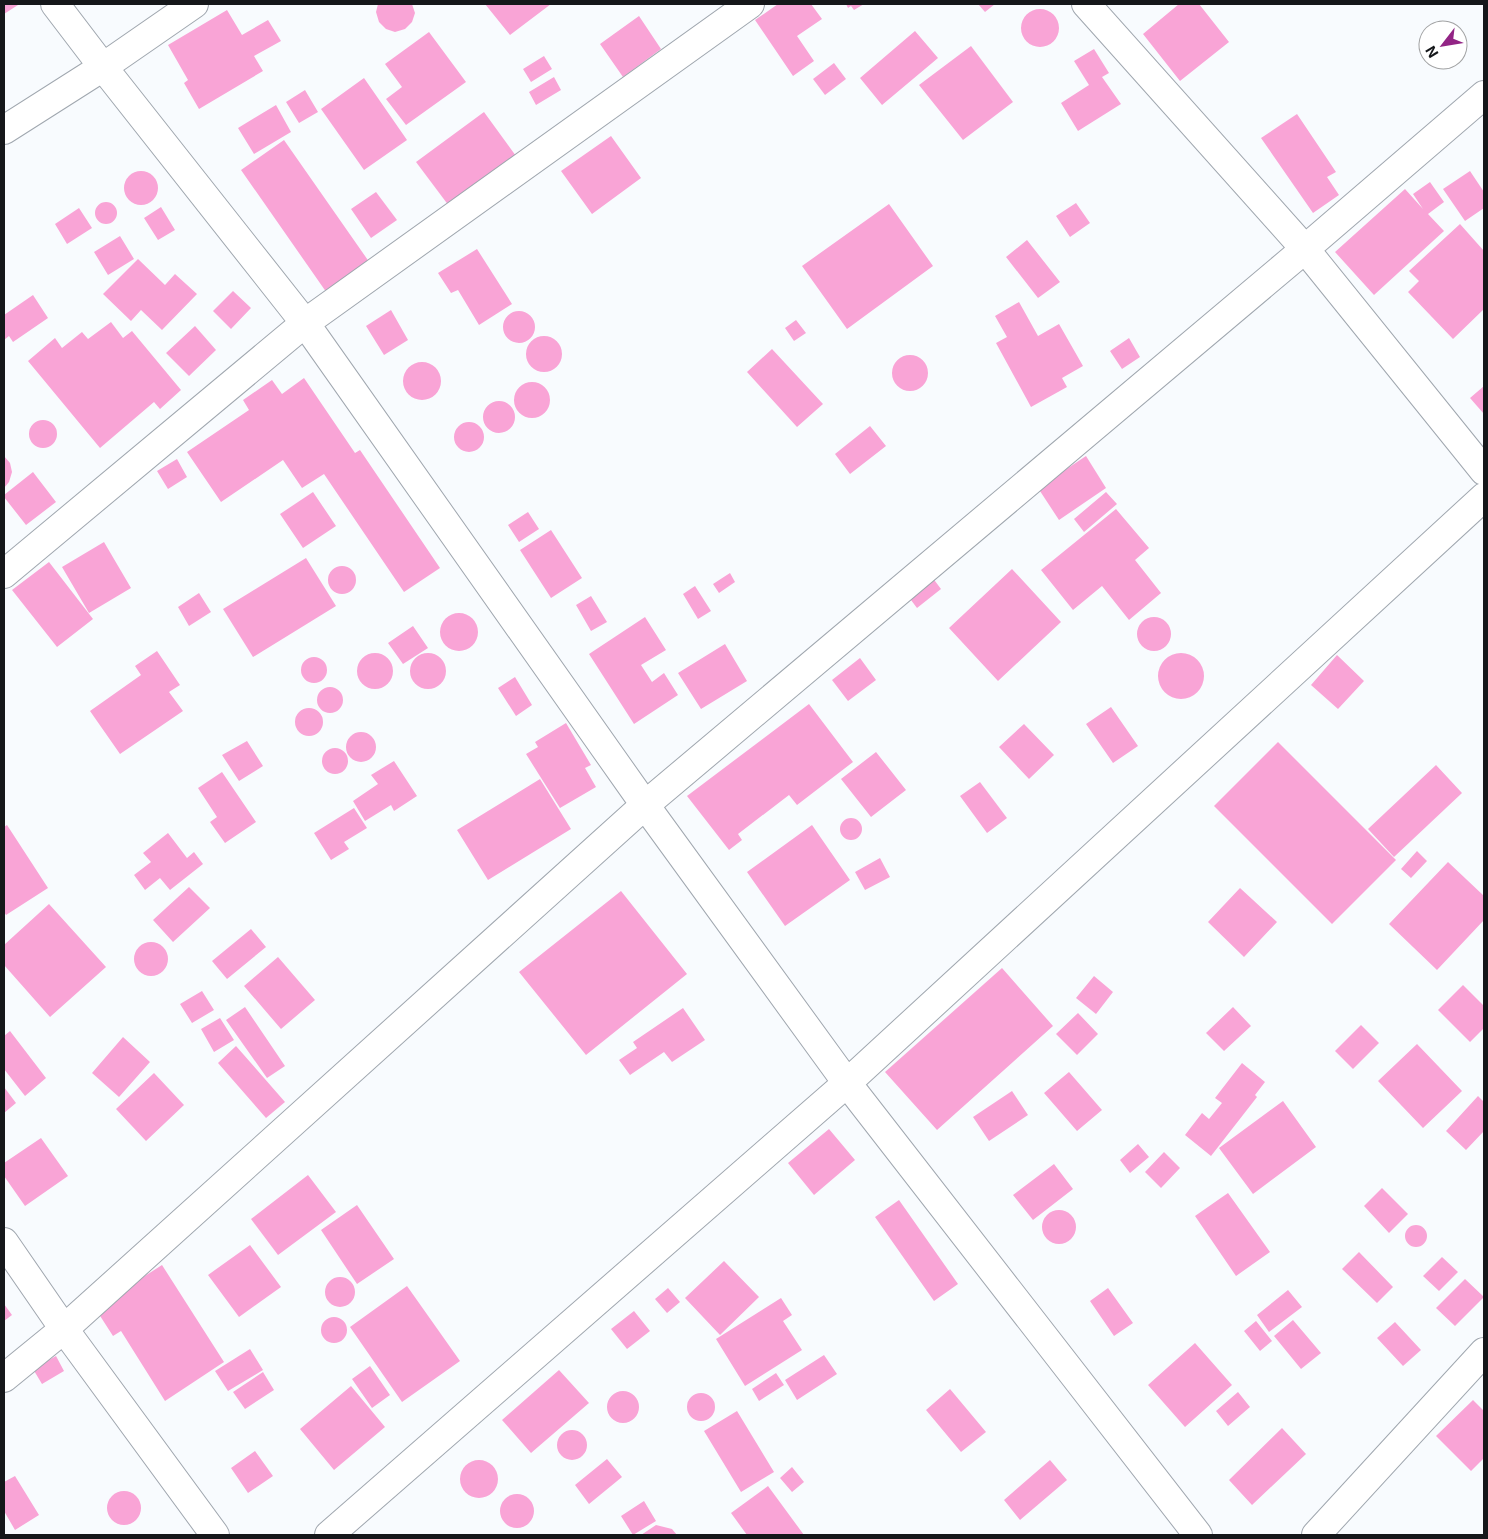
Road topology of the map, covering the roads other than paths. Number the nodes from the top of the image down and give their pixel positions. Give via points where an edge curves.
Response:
1 (55, 4) edge
2 (194, 4) edge
3 (750, 4) edge
4 (1086, 4) edge
5 (103, 67) junction
6 (1484, 95) edge
7 (4, 130) edge
8 (1305, 249) junction
9 (305, 323) junction
10 (1484, 471) edge
11 (1484, 497) edge
12 (4, 574) edge
13 (645, 804) junction
14 (848, 1083) junction
15 (4, 1242) edge
16 (64, 1329) junction
17 (1484, 1352) edge
18 (4, 1378) edge
19 (215, 1535) edge
20 (329, 1535) edge
21 (1198, 1535) edge
22 (1316, 1535) edge

1 - 5 street
2 - 5 street
3 - 9 street
4 - 8 street
5 - 7 street
5 - 9 street
6 - 8 street
8 - 10 street
8 - 13 street
9 - 12 street
9 - 13 street
11 - 14 street
13 - 14 street
13 - 16 street
14 - 20 street
14 - 21 street
15 - 16 street
16 - 18 street
16 - 19 street
17 - 22 street

